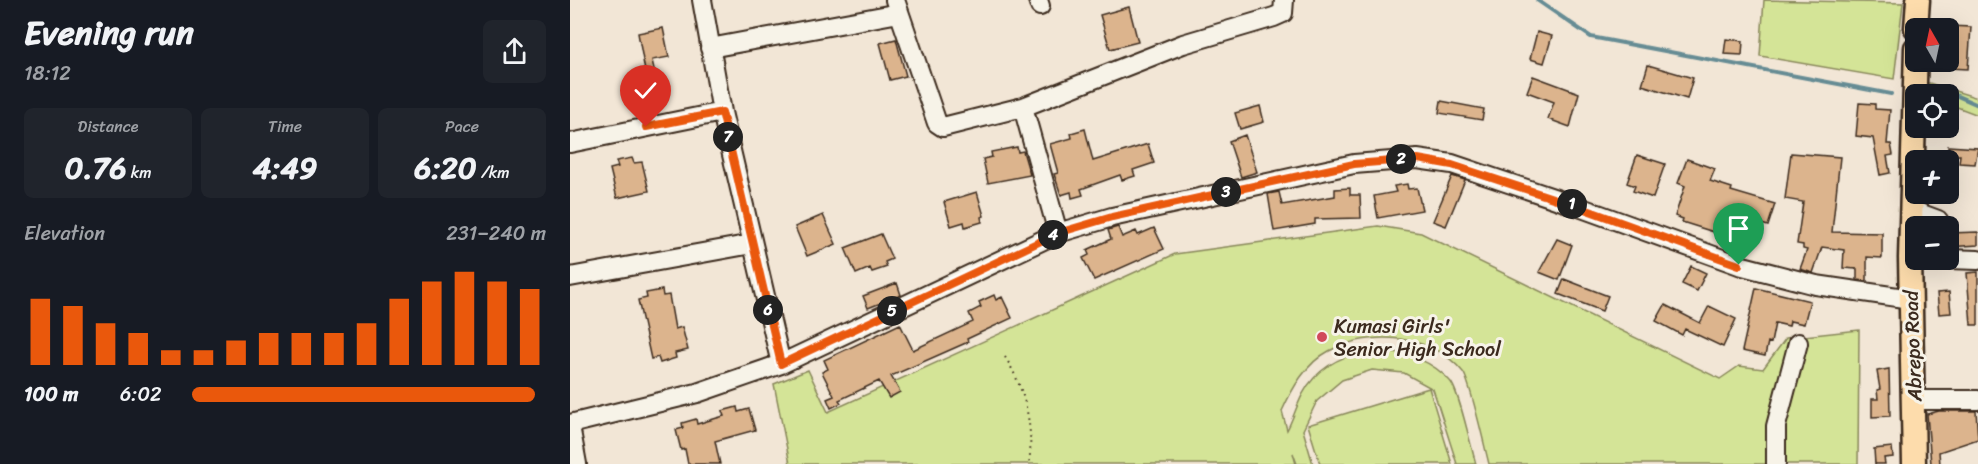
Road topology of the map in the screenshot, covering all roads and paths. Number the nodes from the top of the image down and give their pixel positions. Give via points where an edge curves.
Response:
1 (702, 0) edge
2 (1284, 0) edge
3 (1918, 0) edge
4 (897, 7) edge
5 (1917, 18) edge
6 (710, 48) junction
7 (1915, 72) edge
8 (1023, 107) junction
9 (722, 112) junction
10 (570, 143) edge
11 (1911, 210) junction
12 (1911, 216) edge
13 (1927, 216) edge
14 (1058, 233) junction
15 (752, 244) junction
16 (1959, 259) edge
17 (1978, 260) edge
18 (1912, 270) edge
19 (570, 277) edge
20 (1911, 299) junction
21 (1798, 343) dead end
22 (1005, 357) dead end
23 (781, 364) junction
24 (1915, 400) junction
25 (1978, 400) edge
26 (570, 425) edge
27 (578, 464) edge
28 (1029, 464) edge
29 (1776, 464) edge
30 (1914, 464) edge

1 - 6 street
2 - 8 street via 1283,13 1183,44
3 - 5 main road
4 - 6 street
4 - 8 street via 939,126
6 - 9 street
7 - 11 main road, Abrepo Road
8 - 14 street
9 - 10 street
9 - 15 street
11 - 12 main road, Abrepo Road
11 - 13 street
14 - 20 street via 1112,217 1354,164 1418,159 1488,176 1739,265 1816,285
14 - 23 street
15 - 19 street
15 - 23 street
16 - 17 street
18 - 20 main road, Abrepo Road
20 - 24 main road, Abrepo Road
21 - 29 street via 1776,426
22 - 28 path via 1016,378 1031,428
23 - 26 street via 697,393
24 - 25 street
24 - 30 main road, Abrepo Road
26 - 27 street

